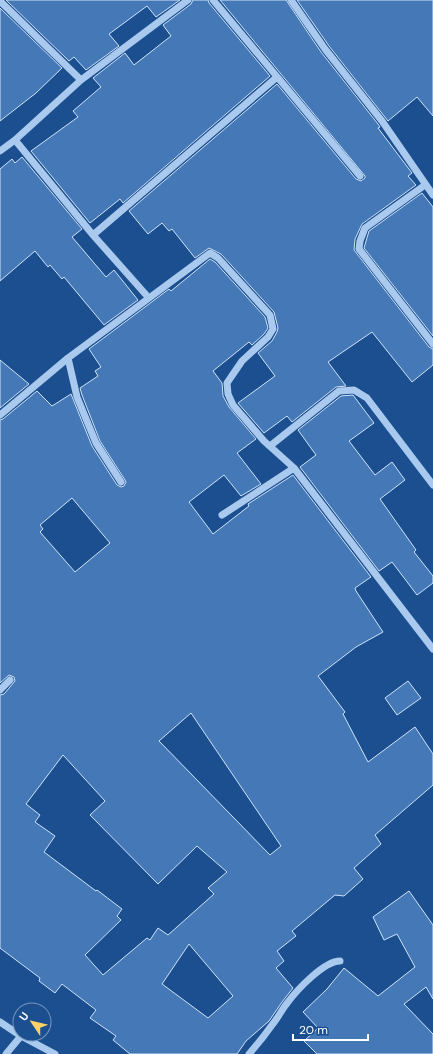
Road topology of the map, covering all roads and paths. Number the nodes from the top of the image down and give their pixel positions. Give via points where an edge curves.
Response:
1 (0, 0) edge
2 (188, 0) edge
3 (213, 0) edge
4 (291, 0) edge
5 (277, 77) junction
6 (81, 80) junction
7 (15, 140) junction
8 (0, 151) edge
9 (360, 176) dead end
10 (425, 184) junction
11 (433, 195) edge
12 (93, 235) junction
13 (148, 297) junction
14 (433, 344) edge
15 (68, 358) junction
16 (0, 415) edge
17 (270, 446) junction
18 (294, 468) junction
19 (121, 482) dead end
20 (433, 485) edge
21 (222, 515) dead end
22 (433, 649) edge
23 (10, 680) dead end
24 (0, 690) edge
25 (340, 961) dead end
26 (0, 1022) edge
27 (12, 1030) edge
28 (16, 1042) edge
29 (32, 1042) edge
30 (6, 1054) edge
31 (55, 1054) edge
32 (249, 1054) edge

1 - 6 street
2 - 6 street
3 - 5 street
4 - 10 street via 325,49 382,121
5 - 9 street
5 - 12 street
6 - 7 street
7 - 8 street
7 - 12 street
10 - 11 street
10 - 14 street via 365,228 359,249
12 - 13 street
13 - 15 street
13 - 17 street via 210,253 218,258 270,316 273,329 268,337 242,361 227,383 233,405
15 - 16 street
15 - 19 street via 76,397 96,443
17 - 18 street
17 - 20 street via 339,391 354,390 367,398
18 - 21 street
18 - 22 street
23 - 24 street
25 - 32 street via 335,961 324,968 297,990
26 - 27 street
28 - 30 street
29 - 31 street

